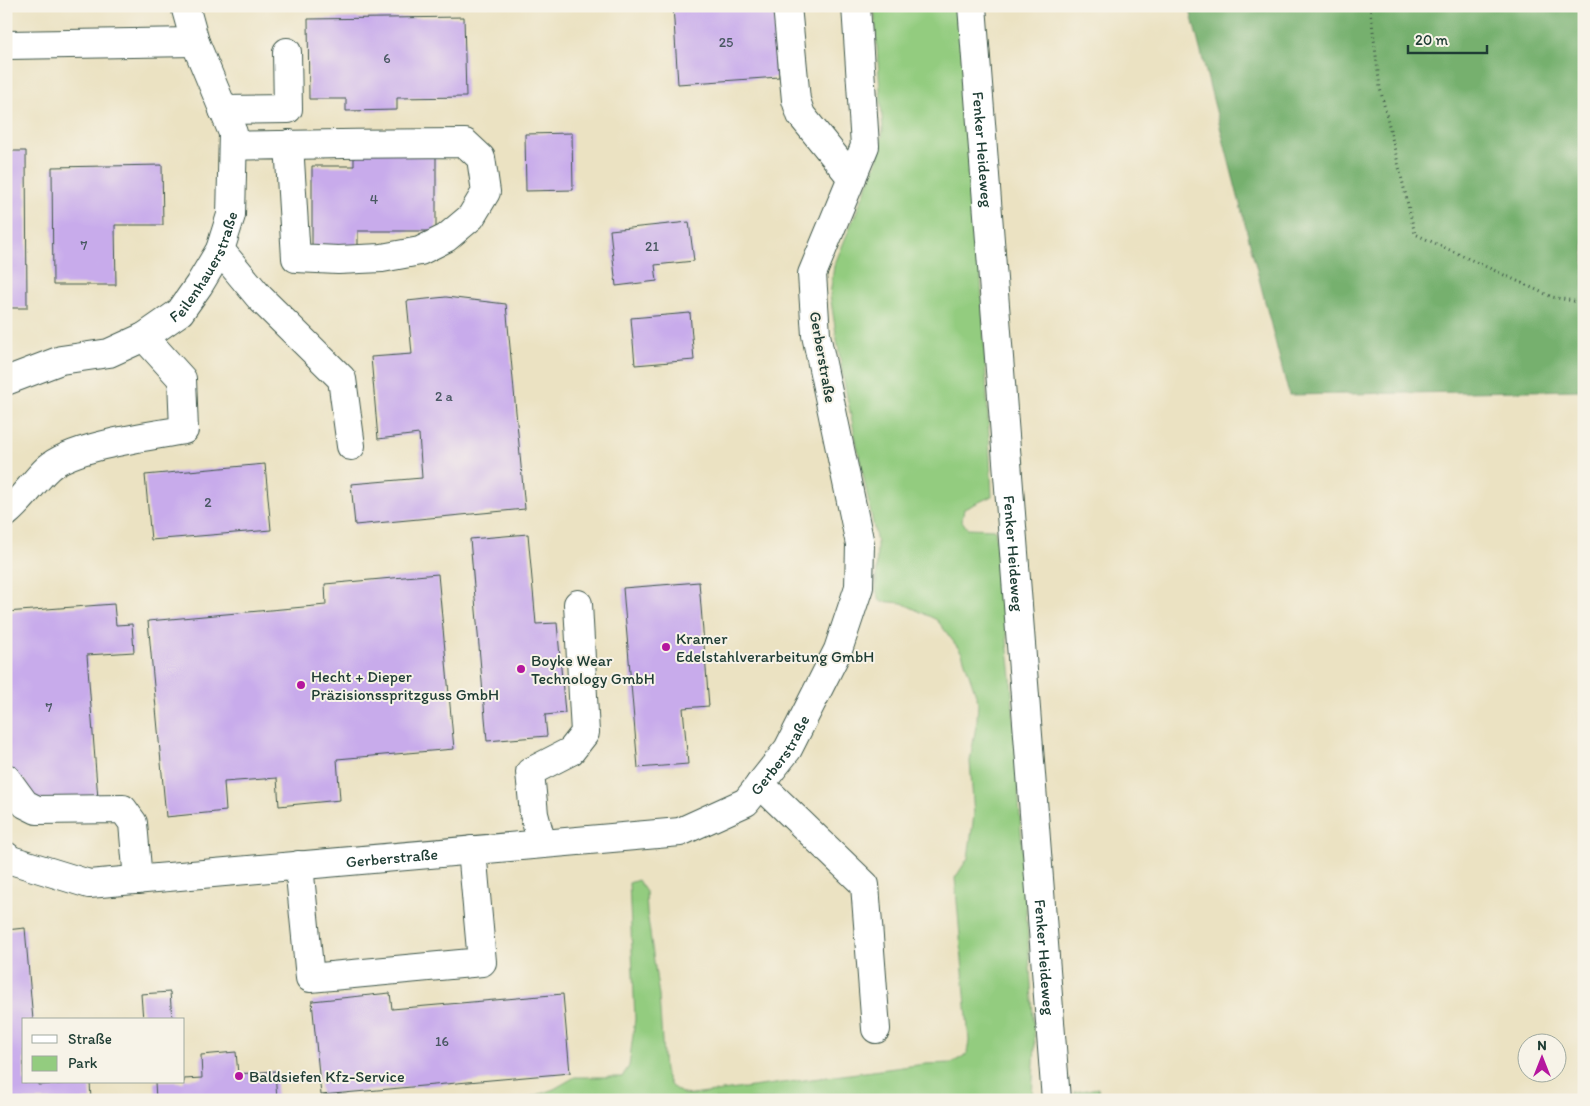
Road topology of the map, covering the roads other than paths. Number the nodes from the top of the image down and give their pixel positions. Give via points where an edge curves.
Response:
1 (185, 6) edge
2 (787, 6) edge
3 (856, 6) edge
4 (972, 6) edge
5 (195, 42) junction
6 (6, 45) edge
7 (287, 52) dead end
8 (224, 110) junction
9 (290, 144) junction
10 (233, 146) junction
11 (852, 178) junction
12 (220, 250) junction
13 (144, 337) junction
14 (6, 381) edge
15 (351, 446) dead end
16 (6, 513) edge
17 (578, 604) dead end
18 (6, 778) edge
19 (760, 784) junction
20 (542, 844) junction
21 (472, 850) junction
22 (6, 856) edge
23 (299, 866) junction
24 (138, 880) junction
25 (876, 1029) dead end
26 (1056, 1100) edge

1 - 5 street, Feilenhauerstraße
2 - 11 street via 796,100 801,115
3 - 11 street, Gerberstraße via 866,146
4 - 26 street, Fenker Heideweg
5 - 6 street
5 - 8 street, Feilenhauerstraße
7 - 8 street via 288,109
8 - 10 street, Feilenhauerstraße via 234,133
9 - 9 street via 465,143 481,158 486,192 471,217 446,238 420,251 382,258 296,258
9 - 10 street
10 - 12 street, Feilenhauerstraße via 231,215
11 - 19 street, Gerberstraße via 812,274 816,335 860,544 858,587 838,650 788,749
12 - 13 street, Feilenhauerstraße via 180,312
12 - 15 street via 260,298 342,379
13 - 14 street, Feilenhauerstraße via 109,353 61,360
13 - 16 street via 182,379 184,430 71,455 49,468
17 - 20 street via 585,733 571,751 530,772 534,814
18 - 24 street via 26,804 37,810 122,809 133,823
19 - 20 street, Gerberstraße via 746,802 680,832
19 - 25 street via 866,885
20 - 21 street, Gerberstraße
21 - 23 street, Gerberstraße
21 - 23 street via 482,962 310,978
22 - 24 street, Gerberstraße via 89,884
23 - 24 street, Gerberstraße

